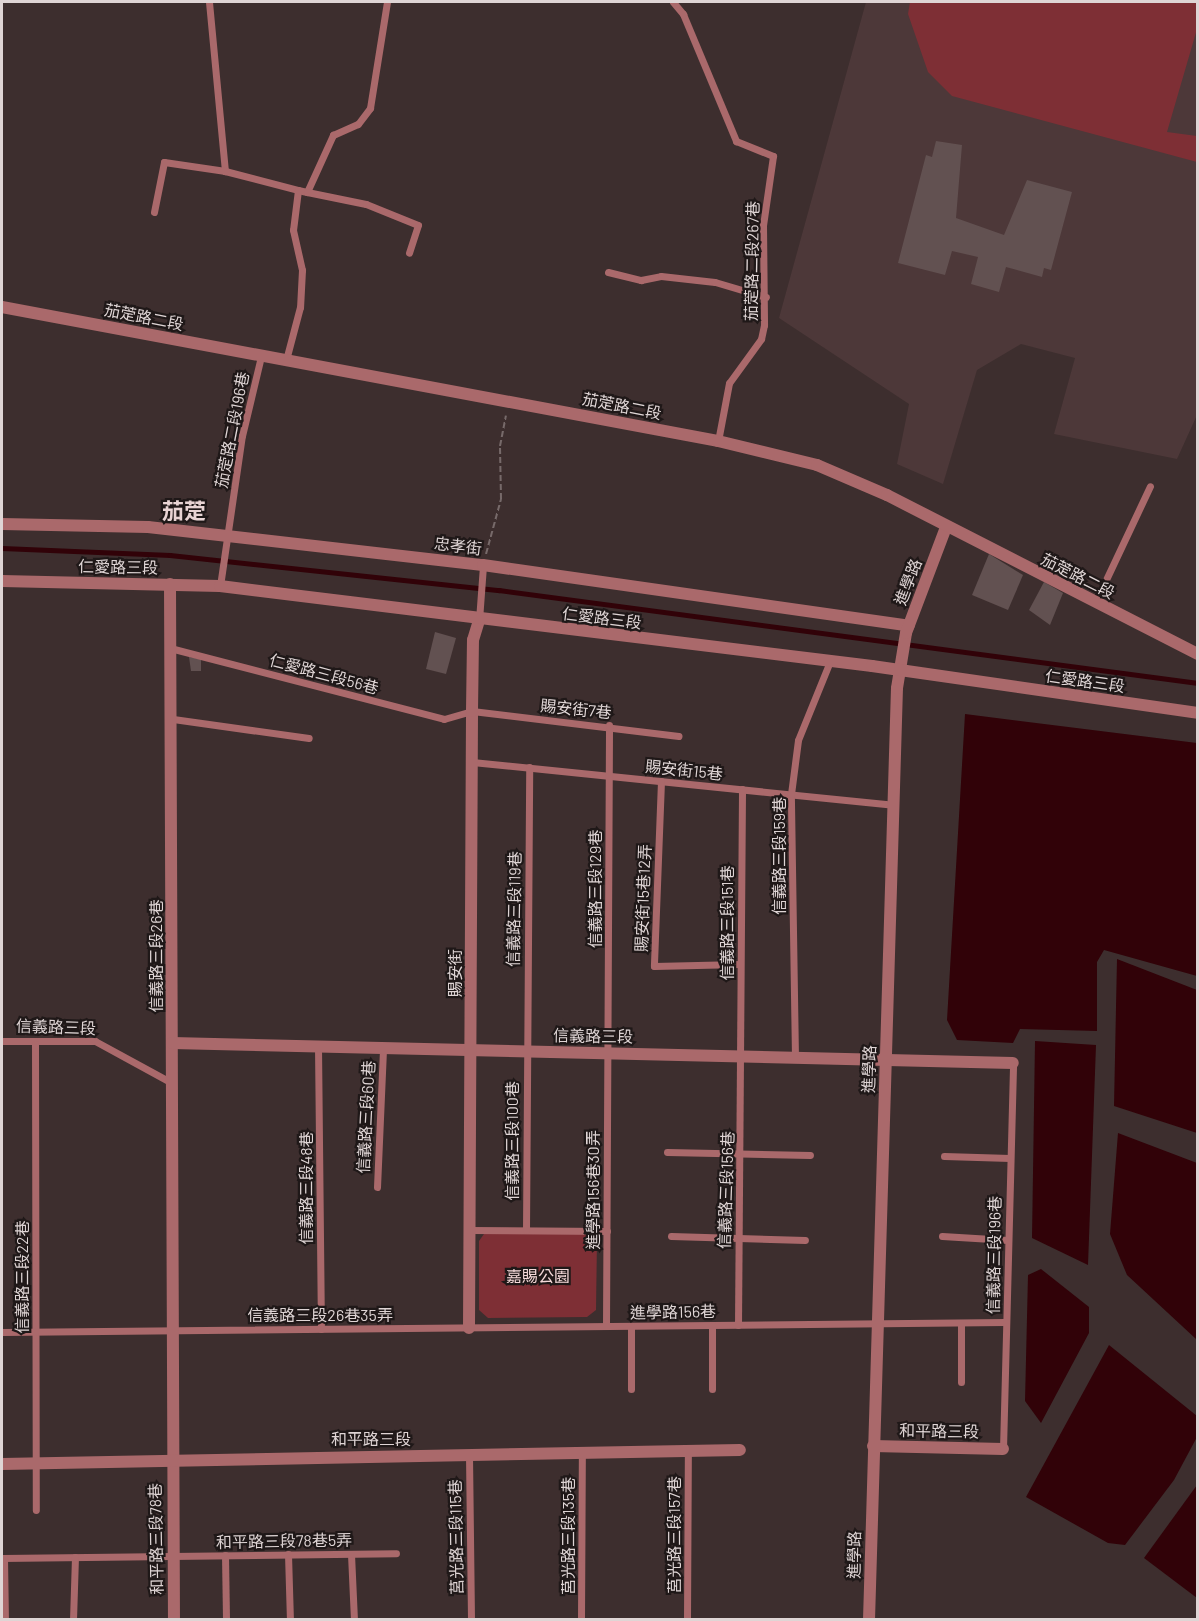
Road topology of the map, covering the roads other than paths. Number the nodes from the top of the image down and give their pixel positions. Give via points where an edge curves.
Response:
1 (209, 2) edge
2 (387, 2) edge
3 (673, 2) edge
4 (225, 171) junction
5 (298, 190) junction
6 (307, 192) junction
7 (154, 212) dead end
8 (409, 253) dead end
9 (608, 272) dead end
10 (766, 297) junction
11 (2, 307) edge
12 (261, 356) junction
13 (286, 360) junction
14 (718, 441) junction
15 (1150, 486) dead end
16 (2, 524) edge
17 (946, 527) junction
18 (225, 541) junction
19 (482, 571) junction
20 (2, 581) edge
21 (170, 584) junction
22 (220, 586) junction
23 (1095, 603) junction
24 (479, 620) junction
25 (907, 629) junction
26 (170, 648) junction
27 (1197, 654) edge
28 (830, 661) junction
29 (898, 671) junction
30 (472, 711) junction
31 (1197, 713) edge
32 (173, 719) junction
33 (609, 725) junction
34 (678, 736) dead end
35 (309, 738) dead end
36 (472, 762) junction
37 (529, 767) junction
38 (609, 775) junction
39 (662, 781) junction
40 (742, 789) junction
41 (792, 794) junction
42 (893, 805) junction
43 (740, 964) junction
44 (2, 1041) edge
45 (172, 1042) junction
46 (35, 1044) junction
47 (318, 1046) junction
48 (383, 1048) junction
49 (472, 1050) junction
50 (526, 1051) junction
51 (607, 1053) junction
52 (742, 1056) junction
53 (795, 1058) junction
54 (885, 1060) junction
55 (1012, 1063) joint
56 (172, 1083) junction
57 (667, 1152) dead end
58 (741, 1153) junction
59 (810, 1155) dead end
60 (944, 1156) dead end
61 (1010, 1158) junction
62 (377, 1187) dead end
63 (470, 1230) junction
64 (526, 1230) junction
65 (607, 1231) junction
66 (671, 1236) dead end
67 (738, 1236) junction
68 (942, 1236) dead end
69 (805, 1240) dead end
70 (1008, 1240) junction
71 (1005, 1322) junction
72 (877, 1323) junction
73 (961, 1323) junction
74 (712, 1325) junction
75 (738, 1325) junction
76 (606, 1326) junction
77 (631, 1326) junction
78 (469, 1328) junction
79 (171, 1329) junction
80 (321, 1329) junction
81 (2, 1332) edge
82 (35, 1332) junction
83 (961, 1382) dead end
84 (631, 1389) dead end
85 (712, 1389) dead end
86 (873, 1446) junction
87 (1003, 1449) joint
88 (740, 1450) dead end
89 (688, 1451) junction
90 (582, 1453) junction
91 (469, 1455) junction
92 (172, 1457) junction
93 (36, 1463) junction
94 (2, 1464) edge
95 (36, 1510) dead end
96 (396, 1553) dead end
97 (288, 1554) junction
98 (351, 1554) junction
99 (225, 1555) junction
100 (171, 1556) junction
101 (75, 1557) junction
102 (3, 1558) edge
103 (5, 1620) edge
104 (73, 1620) edge
105 (174, 1620) edge
106 (226, 1620) edge
107 (290, 1620) edge
108 (354, 1620) edge
109 (471, 1620) edge
110 (581, 1620) edge
111 (687, 1620) edge
112 (869, 1620) edge

1 - 4 lane
2 - 6 lane via 370,108 358,124 333,135
3 - 10 lane, 茄萣路二段267巷 via 684,14 736,141 773,156 764,225
4 - 5 lane
4 - 7 lane via 164,162
5 - 6 lane
5 - 13 lane via 293,230 302,270 300,307
6 - 8 lane via 366,204 418,225
9 - 10 lane via 641,280 661,276 715,282
10 - 14 lane, 茄萣路二段267巷 via 761,339 729,383
11 - 12 street, 茄萣路二段
12 - 13 street, 茄萣路二段
12 - 18 lane, 茄萣路二段196巷
13 - 14 street, 茄萣路二段
14 - 17 street, 茄萣路二段 via 817,465
15 - 23 lane
16 - 18 street, 忠孝街 via 148,527
17 - 23 street, 茄萣路二段
17 - 25 street, 進學路
18 - 19 street, 忠孝街
18 - 22 lane, 茄萣路二段196巷
19 - 24 lane
19 - 25 street, 忠孝街
20 - 21 street, 仁愛路三段
21 - 22 street, 仁愛路三段
21 - 26 street, 信義路三段26巷
22 - 24 street, 仁愛路三段
23 - 27 street, 茄萣路二段
24 - 28 street, 仁愛路三段
24 - 30 street, 賜安街 via 472,640
25 - 29 street, 進學路
26 - 30 lane, 仁愛路三段56巷 via 444,719
26 - 32 street, 信義路三段26巷
28 - 29 street, 仁愛路三段
28 - 41 lane, 信義路三段159巷 via 798,740
29 - 31 street, 仁愛路三段
29 - 42 street, 進學路
30 - 33 lane, 賜安街7巷
30 - 36 street, 賜安街
32 - 35 lane
32 - 45 street, 信義路三段26巷
33 - 34 lane, 賜安街7巷
33 - 38 lane, 信義路三段129巷
36 - 37 lane, 賜安街15巷
36 - 49 street, 賜安街
37 - 38 lane, 賜安街15巷
37 - 50 lane, 信義路三段119巷
38 - 39 lane, 賜安街15巷
38 - 51 lane, 信義路三段129巷
39 - 40 lane, 賜安街15巷
39 - 43 lane, 賜安街15巷12弄 via 654,966
40 - 41 lane, 賜安街15巷
40 - 43 lane, 信義路三段151巷
41 - 42 lane, 賜安街15巷
41 - 53 lane, 信義路三段159巷
42 - 54 street, 進學路
43 - 52 lane, 信義路三段151巷
44 - 46 lane, 信義路三段
45 - 47 street, 信義路三段
45 - 56 street, 信義路三段26巷
46 - 56 lane, 信義路三段 via 95,1041
46 - 82 lane, 信義路三段22巷
47 - 48 street, 信義路三段
47 - 80 lane, 信義路三段48巷
48 - 49 street, 信義路三段
48 - 62 lane, 信義路三段60巷
49 - 50 street, 信義路三段
49 - 63 street, 賜安街
50 - 51 street, 信義路三段
50 - 64 lane, 信義路三段100巷
51 - 52 street, 信義路三段
51 - 65 lane, 進學路156巷30弄
52 - 53 street, 信義路三段
52 - 58 lane, 信義路三段156巷
53 - 54 street, 信義路三段
54 - 55 street, 信義路三段
54 - 72 street, 進學路
55 - 61 lane, 信義路三段196巷
56 - 79 street, 信義路三段26巷
57 - 58 lane
58 - 59 lane
58 - 67 lane, 信義路三段156巷
60 - 61 lane
61 - 70 lane, 信義路三段196巷
63 - 64 lane
63 - 78 street, 賜安街
64 - 65 lane
65 - 76 lane, 進學路156巷30弄
66 - 67 lane
67 - 69 lane
67 - 75 lane, 信義路三段156巷
68 - 70 lane
70 - 71 lane, 信義路三段196巷
71 - 73 lane, 進學路156巷
71 - 87 lane, 信義路三段196巷
72 - 73 lane, 進學路156巷
72 - 75 lane, 進學路156巷
72 - 86 street, 進學路
73 - 83 lane
74 - 75 lane, 進學路156巷
74 - 77 lane, 進學路156巷
74 - 85 lane
76 - 77 lane, 進學路156巷
76 - 78 lane, 進學路156巷
77 - 84 lane
78 - 80 lane, 信義路三段26巷35弄
79 - 80 lane, 信義路三段26巷35弄
79 - 82 lane
79 - 92 street, 信義路三段26巷
81 - 82 lane
82 - 93 lane, 信義路三段22巷
86 - 87 street, 和平路三段
86 - 112 street, 進學路
88 - 89 street, 和平路三段
89 - 90 street, 和平路三段
89 - 111 lane, 莒光路三段157巷
90 - 91 street, 和平路三段
90 - 110 lane, 莒光路三段135巷
91 - 92 street, 和平路三段
91 - 109 lane, 莒光路三段115巷
92 - 93 street, 和平路三段
92 - 100 street, 和平路三段78巷
93 - 94 street, 和平路三段
93 - 95 lane, 信義路三段22巷
96 - 98 lane, 和平路三段78巷5弄
97 - 98 lane, 和平路三段78巷5弄
97 - 99 lane, 和平路三段78巷5弄
97 - 107 lane
98 - 108 lane
99 - 100 lane, 和平路三段78巷5弄
99 - 106 lane
100 - 101 lane, 和平路三段78巷5弄
100 - 105 street, 和平路三段78巷
101 - 102 lane, 和平路三段78巷5弄
101 - 104 lane
102 - 103 lane

